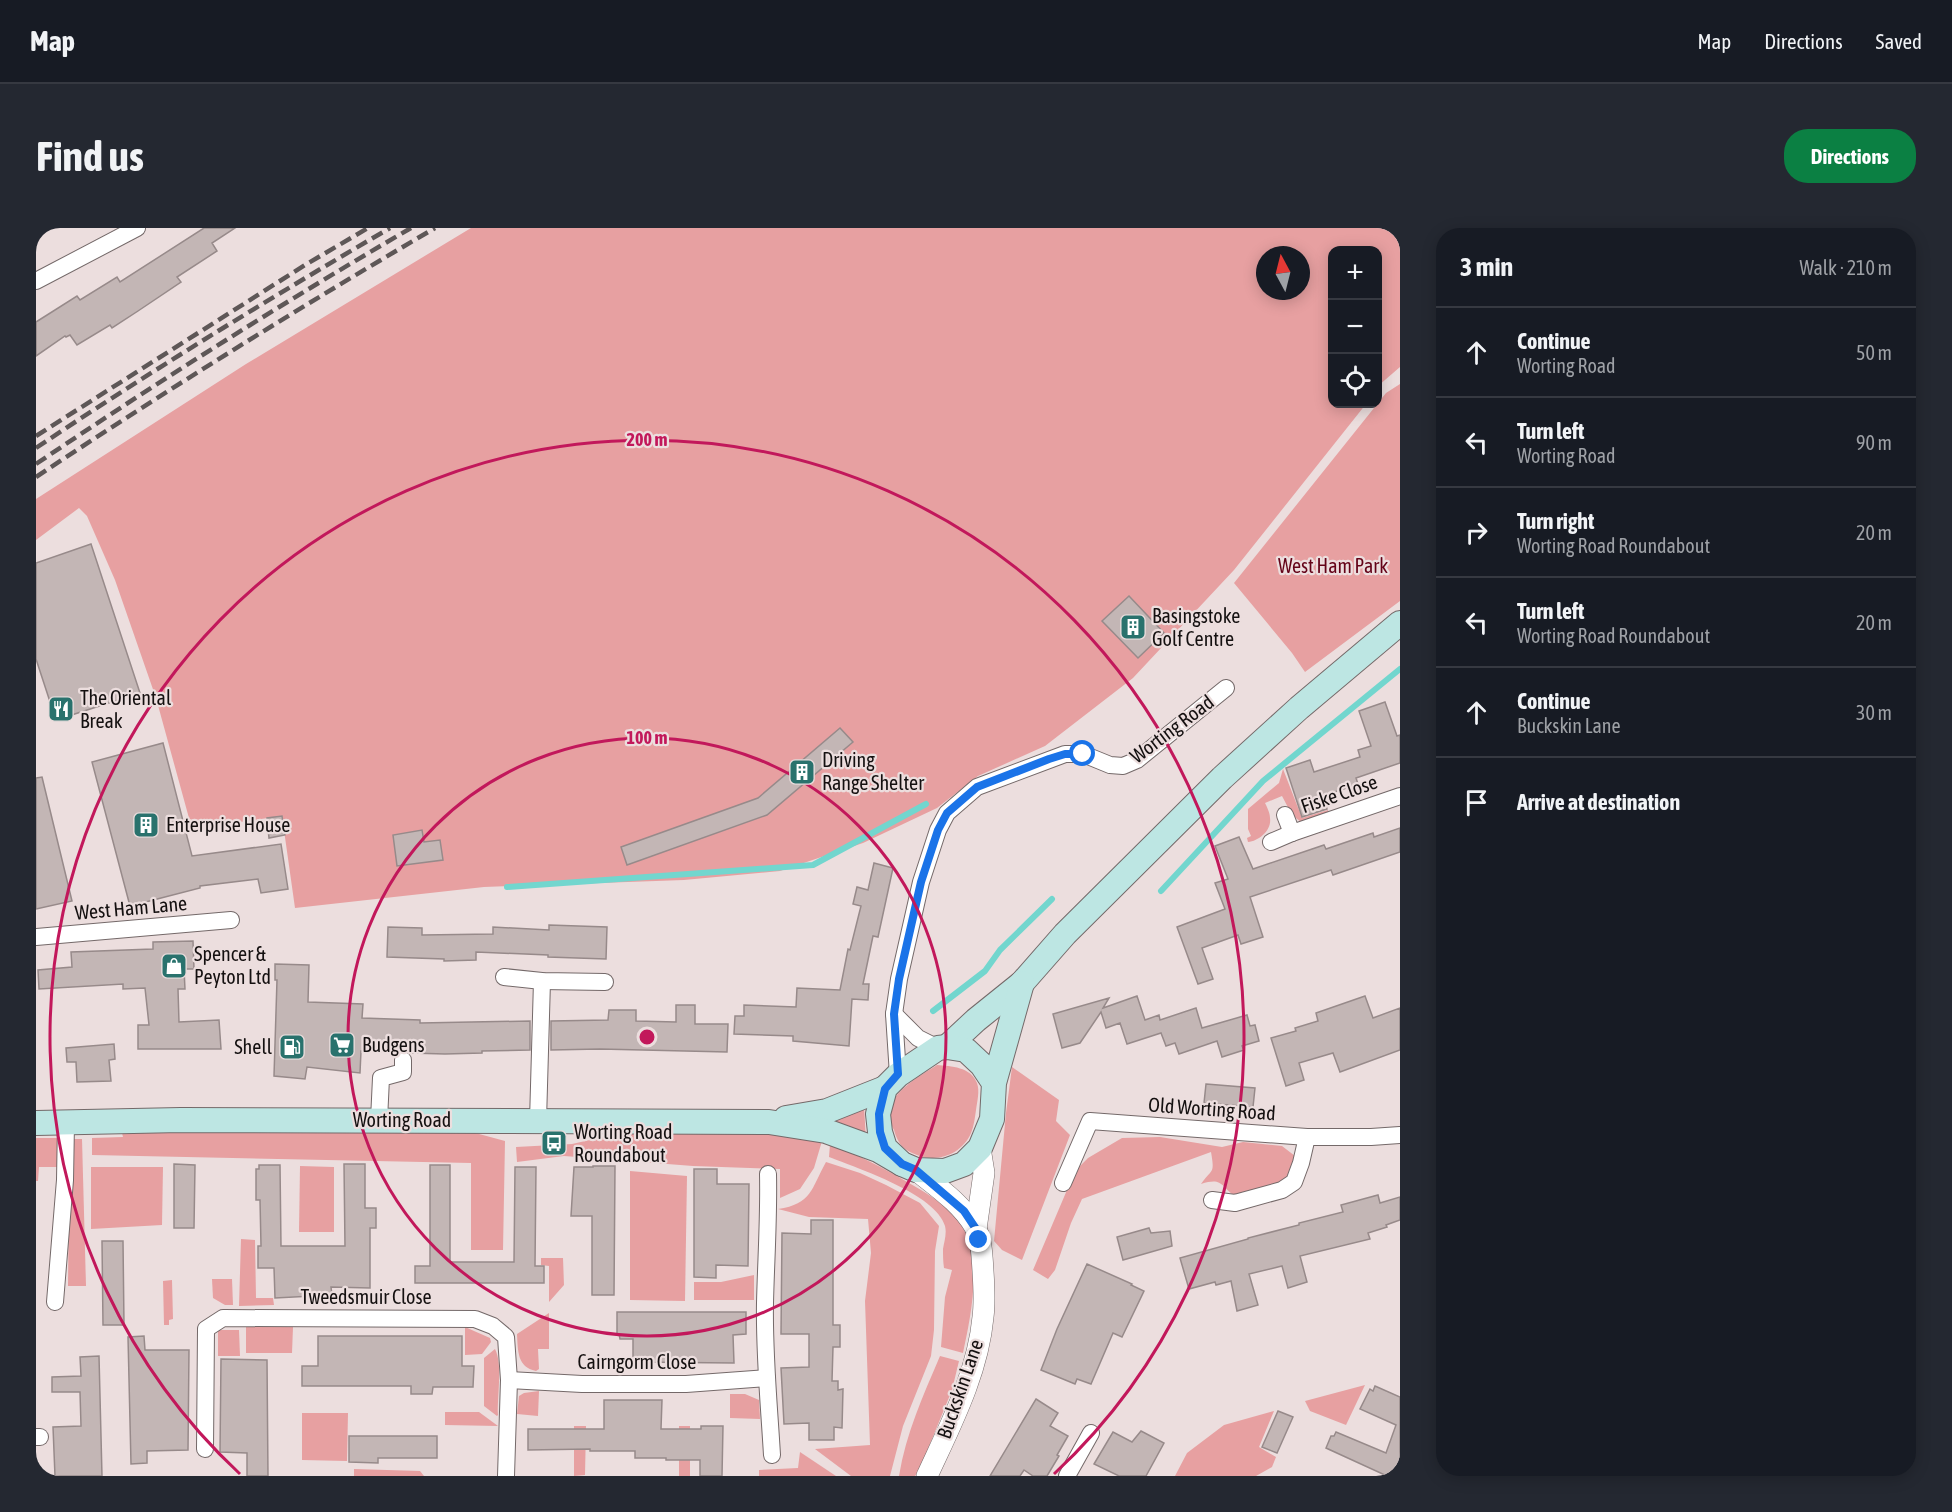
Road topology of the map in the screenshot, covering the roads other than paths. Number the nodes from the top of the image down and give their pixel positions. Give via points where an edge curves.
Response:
1 (137, 228) edge
2 (36, 281) edge
3 (1400, 624) edge
4 (1226, 688) dead end
5 (1400, 796) edge
6 (1285, 815) dead end
7 (1292, 833) junction
8 (1271, 842) dead end
9 (231, 920) dead end
10 (36, 937) edge
11 (504, 977) dead end
12 (542, 981) junction
13 (605, 982) dead end
14 (1022, 983) junction
15 (894, 1014) junction
16 (943, 1047) junction
17 (403, 1060) dead end
18 (892, 1082) junction
19 (994, 1083) junction
20 (378, 1120) junction
21 (538, 1121) junction
22 (769, 1122) junction
23 (36, 1123) edge
24 (66, 1123) junction
25 (1400, 1135) edge
26 (1307, 1137) junction
27 (980, 1149) junction
28 (909, 1167) junction
29 (768, 1174) dead end
30 (1063, 1184) dead end
31 (1212, 1200) dead end
32 (976, 1229) junction
33 (55, 1302) dead end
34 (767, 1378) junction
35 (508, 1380) junction
36 (1091, 1433) dead end
37 (205, 1449) dead end
38 (772, 1455) dead end
39 (506, 1476) edge
40 (927, 1476) edge
41 (1067, 1476) edge

1 - 2 street
3 - 14 main road via 1222,778 1065,934
4 - 15 street, Worting Road via 1137,760 1123,766 1110,765 1083,754 1065,754 977,787 947,813 918,892
5 - 7 street, Fiske Close
6 - 7 street, Fiske Close
7 - 8 street, Fiske Close
9 - 10 street, West Ham Lane
11 - 12 street
12 - 13 street
12 - 21 street
14 - 16 main road
14 - 19 main road
15 - 16 street via 918,1038
15 - 18 street, Worting Road
16 - 18 main road
16 - 19 main road via 966,1050
17 - 20 street via 403,1072 381,1078
18 - 22 main road, Worting Road via 827,1111
18 - 28 main road via 879,1114 880,1132 885,1148
19 - 27 main road via 992,1119
20 - 21 main road, Worting Road
20 - 24 main road, Worting Road
21 - 22 main road, Worting Road
22 - 28 main road, Worting Road via 826,1131 878,1150
23 - 24 main road, Worting Road
24 - 33 street
25 - 26 street, Old Worting Road
26 - 30 street, Old Worting Road via 1090,1121
26 - 31 street via 1294,1182 1282,1190 1235,1203
27 - 28 main road via 964,1164 945,1172
27 - 32 street, Buckskin Lane via 984,1173
28 - 32 street, Buckskin Lane via 964,1211
29 - 34 street
32 - 40 street, Buckskin Lane via 982,1249 984,1292 975,1360
34 - 35 street, Cairngorm Close via 686,1384
34 - 38 street
35 - 37 street, Tweedsmuir Close via 506,1336 475,1319 223,1318 206,1329
35 - 39 street, Tweedsmuir Close
36 - 41 street

